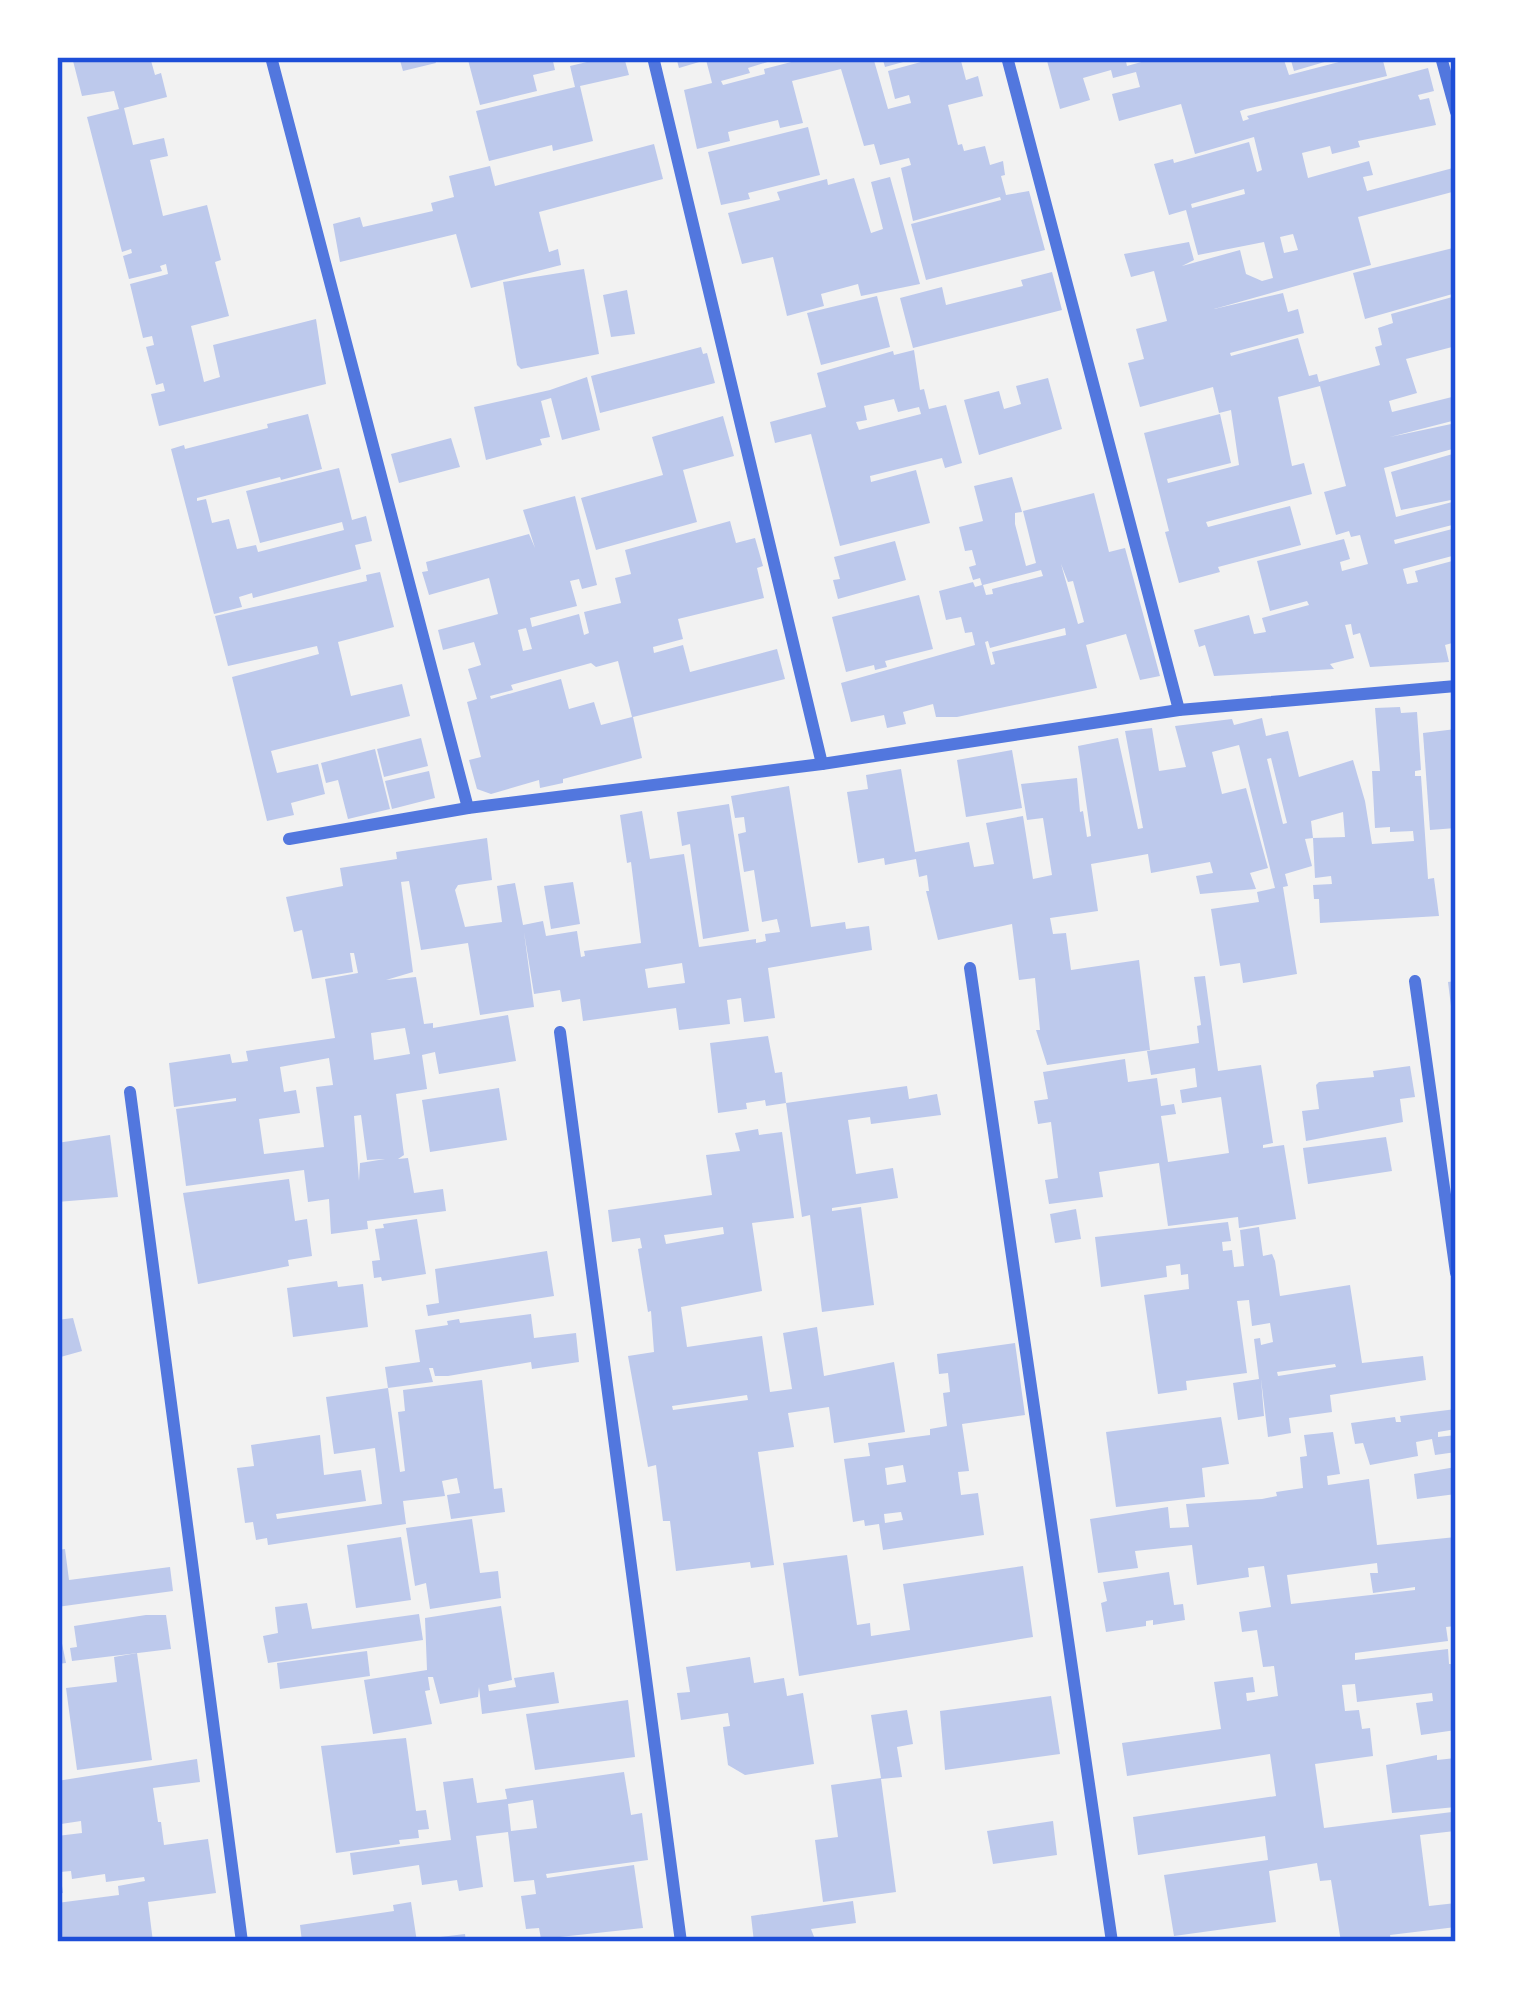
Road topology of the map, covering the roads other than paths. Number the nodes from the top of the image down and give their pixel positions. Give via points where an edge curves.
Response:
1 (271, 57) edge
2 (652, 57) edge
3 (1007, 57) edge
4 (1442, 57) edge
5 (1456, 112) edge
6 (1456, 686) edge
7 (1179, 710) junction
8 (822, 764) junction
9 (468, 808) junction
10 (289, 839) dead end
11 (970, 968) dead end
12 (1414, 981) dead end
13 (560, 1032) dead end
14 (130, 1092) dead end
15 (1456, 1273) edge
16 (242, 1942) edge
17 (681, 1942) edge
18 (1112, 1942) edge

1 - 9 street
2 - 8 street
3 - 7 street
4 - 5 street
6 - 7 street
7 - 8 street
8 - 9 street
9 - 10 street
11 - 18 street
12 - 15 street
13 - 17 street
14 - 16 street

